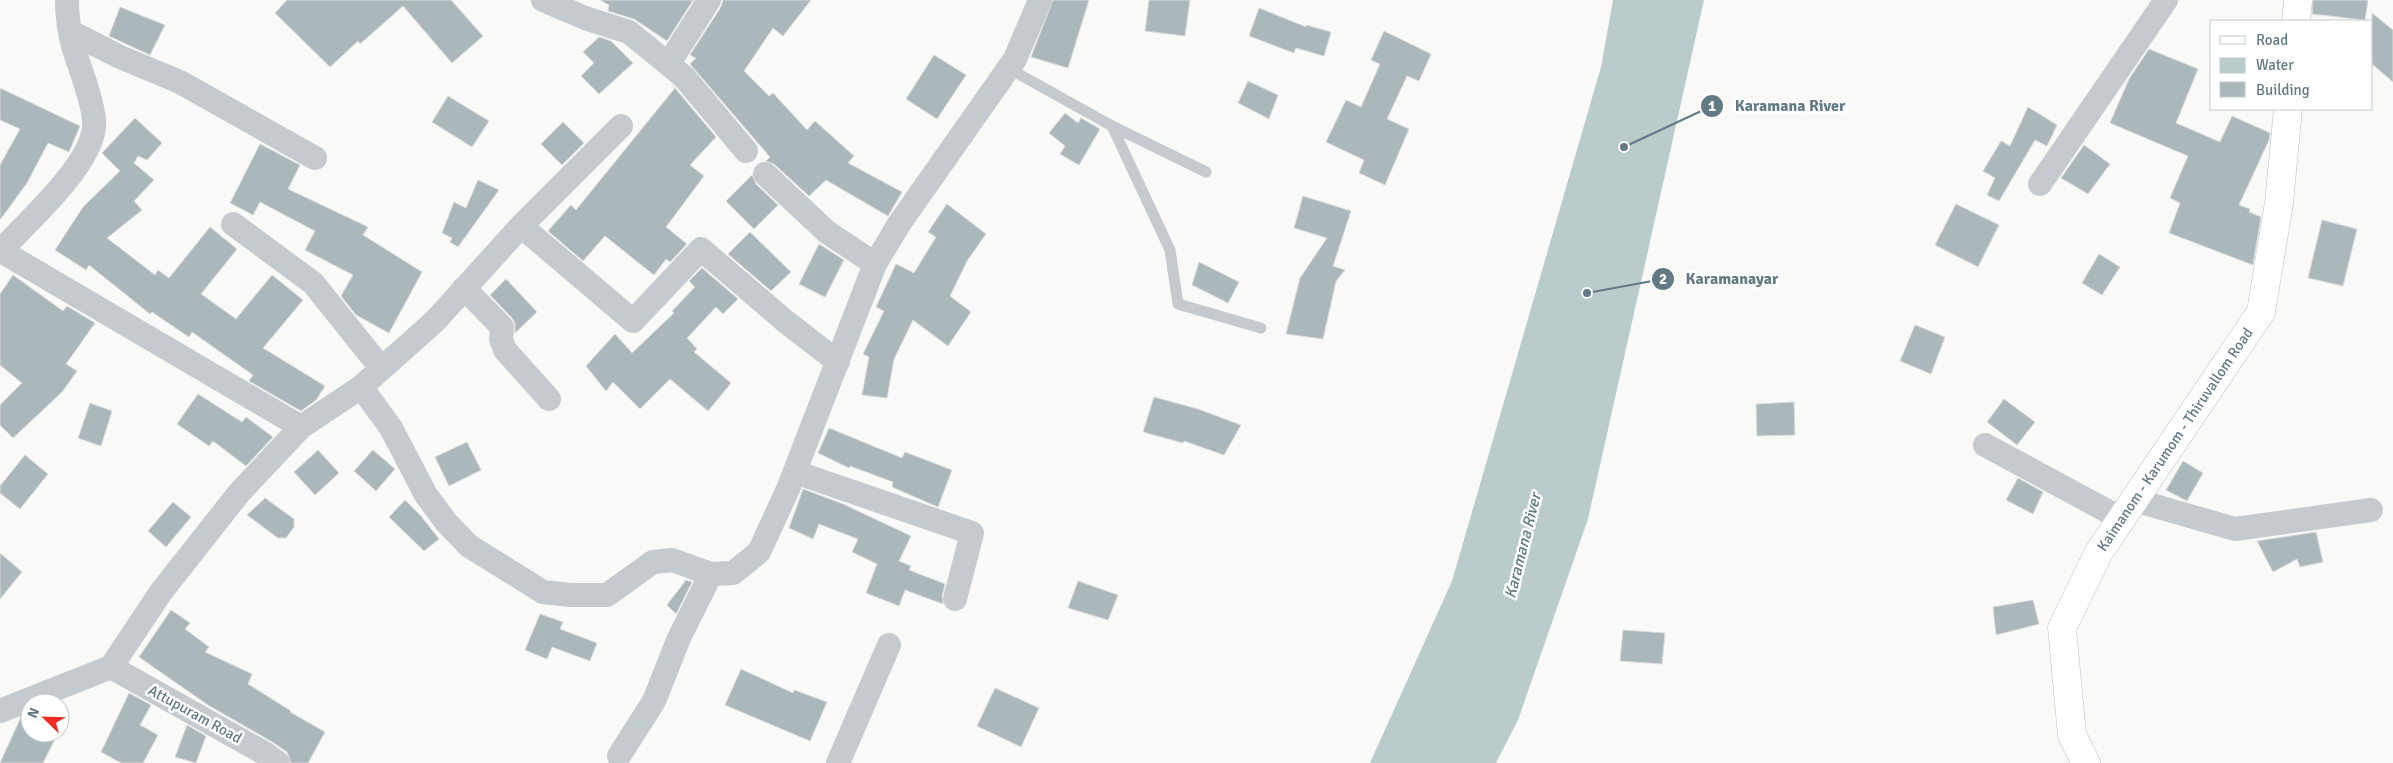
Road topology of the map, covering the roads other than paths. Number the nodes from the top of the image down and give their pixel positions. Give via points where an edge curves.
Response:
1 (66, 0) edge
2 (543, 0) edge
3 (709, 0) edge
4 (1040, 0) edge
5 (2166, 0) edge
6 (2298, 0) edge
7 (2296, 20) edge
8 (71, 32) junction
9 (669, 63) junction
10 (1008, 68) junction
11 (2288, 110) edge
12 (621, 126) dead end
13 (1112, 126) junction
14 (746, 151) dead end
15 (314, 158) dead end
16 (1206, 172) dead end
17 (764, 174) dead end
18 (2040, 184) dead end
19 (233, 224) dead end
20 (521, 226) junction
21 (1, 252) edge
22 (875, 264) junction
23 (464, 288) junction
24 (1261, 328) dead end
25 (838, 362) junction
26 (381, 368) junction
27 (361, 387) junction
28 (549, 400) dead end
29 (301, 427) junction
30 (1985, 446) dead end
31 (795, 472) junction
32 (2128, 509) junction
33 (2371, 510) dead end
34 (711, 574) junction
35 (955, 599) dead end
36 (889, 645) dead end
37 (111, 667) junction
38 (0, 711) edge
39 (619, 756) dead end
40 (278, 763) edge
41 (838, 763) edge
42 (2086, 763) edge

1 - 8 street
2 - 9 street via 629,32
3 - 9 street
4 - 10 street via 1015,59
5 - 18 street
6 - 7 main road
8 - 15 street via 180,82
8 - 21 street via 94,121 90,145 64,183
9 - 14 street
10 - 13 lane
10 - 22 street via 898,224
11 - 32 main road, Kaimanom - Karumom - Thiruvallom Road via 2279,202 2261,312
12 - 20 street
13 - 16 lane
13 - 24 lane via 1170,250 1178,304
17 - 22 street via 827,232
19 - 26 street via 312,283
20 - 23 street
20 - 25 street via 633,321 702,249
21 - 29 street
22 - 25 street
23 - 26 street via 434,321
23 - 28 street via 502,327 501,339 505,350
25 - 31 street
26 - 27 street
27 - 29 street
27 - 34 street via 391,428 426,495 446,522 469,546 543,592 607,595 654,562 672,560
29 - 37 street via 239,493 185,561
30 - 32 street
31 - 34 street via 759,552 733,573
31 - 35 street via 972,532
32 - 33 street via 2235,529
32 - 42 main road, Kaimanom - Karumom - Thiruvallom Road via 2100,552 2062,628 2072,735
34 - 39 street via 679,638 654,701
36 - 41 street
37 - 38 street
37 - 40 street, Attupuram Road via 259,749

